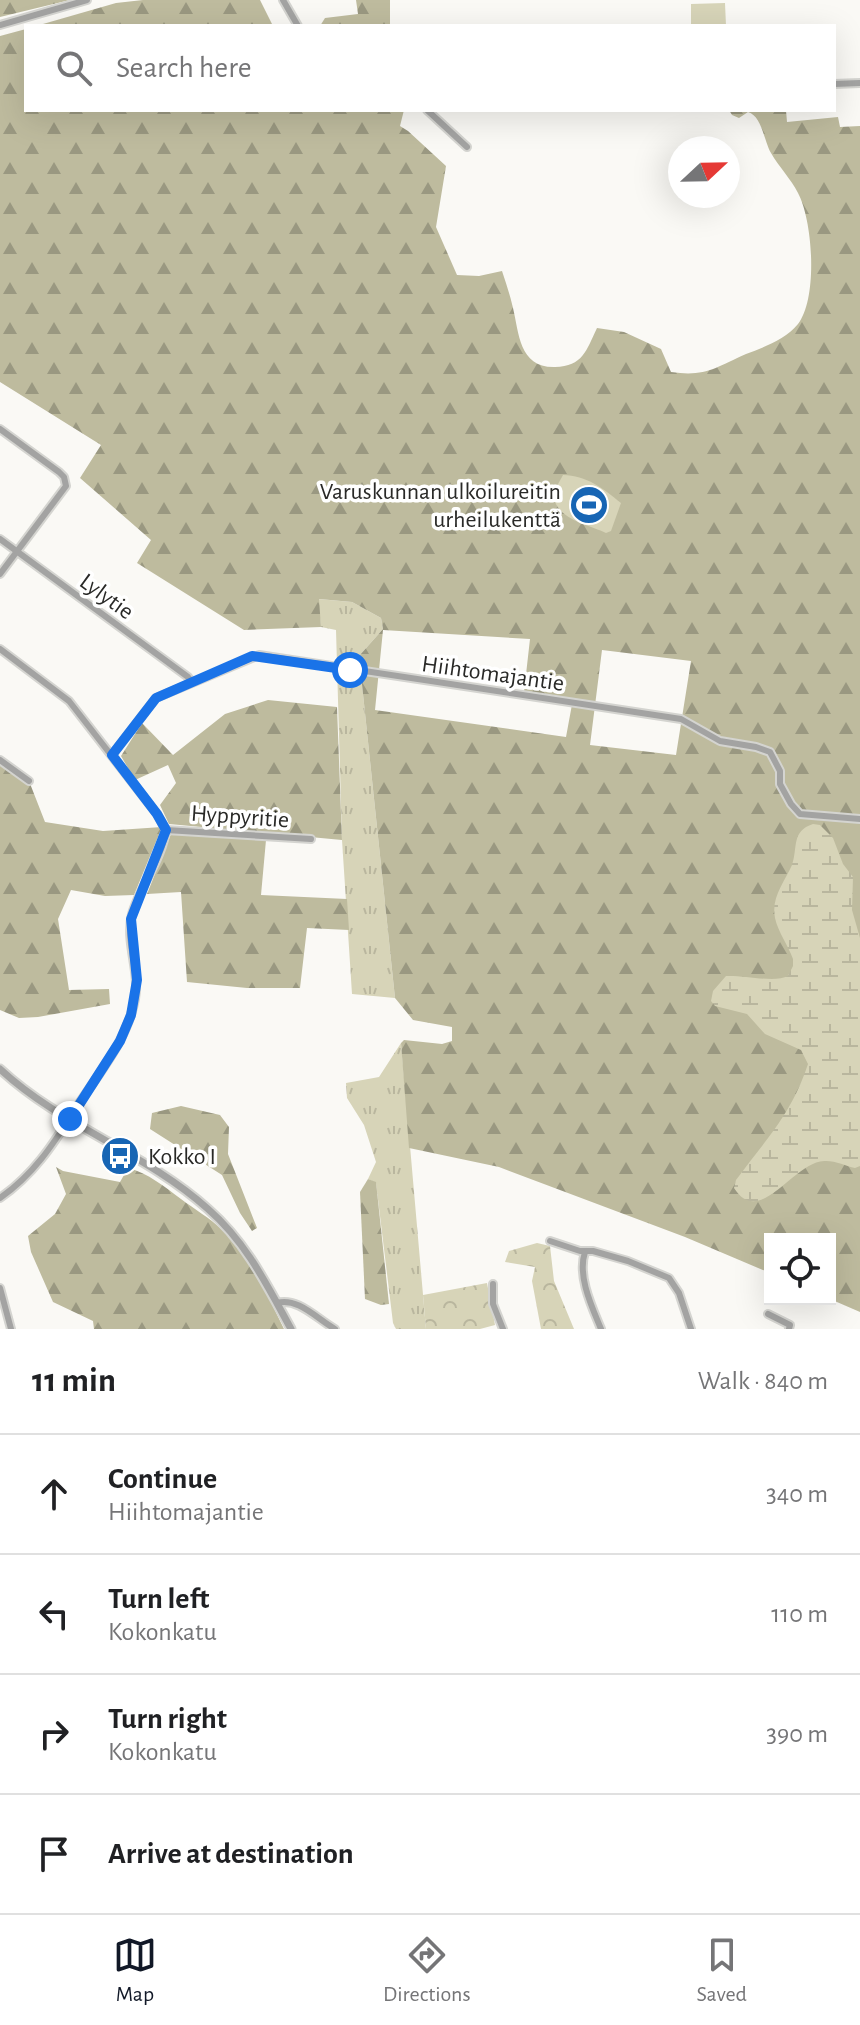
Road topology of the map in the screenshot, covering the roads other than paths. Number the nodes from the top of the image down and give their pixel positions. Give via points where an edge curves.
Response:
1 (87, 0) edge
2 (283, 0) edge
3 (297, 24) edge
4 (0, 25) edge
5 (860, 83) edge
6 (836, 84) edge
7 (429, 112) edge
8 (467, 147) dead end
9 (0, 429) edge
10 (0, 539) edge
11 (17, 551) junction
12 (0, 574) edge
13 (0, 649) edge
14 (192, 682) junction
15 (112, 755) junction
16 (0, 760) edge
17 (29, 781) dead end
18 (860, 819) edge
19 (166, 830) junction
20 (311, 839) dead end
21 (0, 1069) edge
22 (70, 1119) junction
23 (0, 1198) edge
24 (550, 1241) dead end
25 (585, 1252) junction
26 (493, 1284) dead end
27 (0, 1288) edge
28 (277, 1303) junction
29 (768, 1314) dead end
30 (11, 1329) edge
31 (291, 1329) edge
32 (335, 1329) edge
33 (503, 1329) edge
34 (601, 1329) edge
35 (691, 1329) edge
36 (789, 1329) edge

1 - 4 street
2 - 3 street
5 - 6 street
7 - 8 street
9 - 11 street via 66,481 65,490
10 - 11 street, Lylytie
11 - 12 street
11 - 14 street, Lylytie
13 - 15 street via 69,701
14 - 15 street, Hiihtomajantie via 156,698
14 - 18 street, Hiihtomajantie via 259,655 681,719 720,741 770,752 780,784 800,814
15 - 19 street
16 - 17 street
19 - 20 street, Hyppyritie
19 - 22 street via 131,919 137,980 131,1015
21 - 22 street
22 - 23 street via 37,1167
22 - 28 street via 206,1207 244,1247
24 - 25 street
25 - 34 street via 585,1281
25 - 35 street via 628,1261 669,1278
26 - 33 street via 493,1304
27 - 30 street
28 - 31 street
28 - 32 street via 295,1303
29 - 36 street

